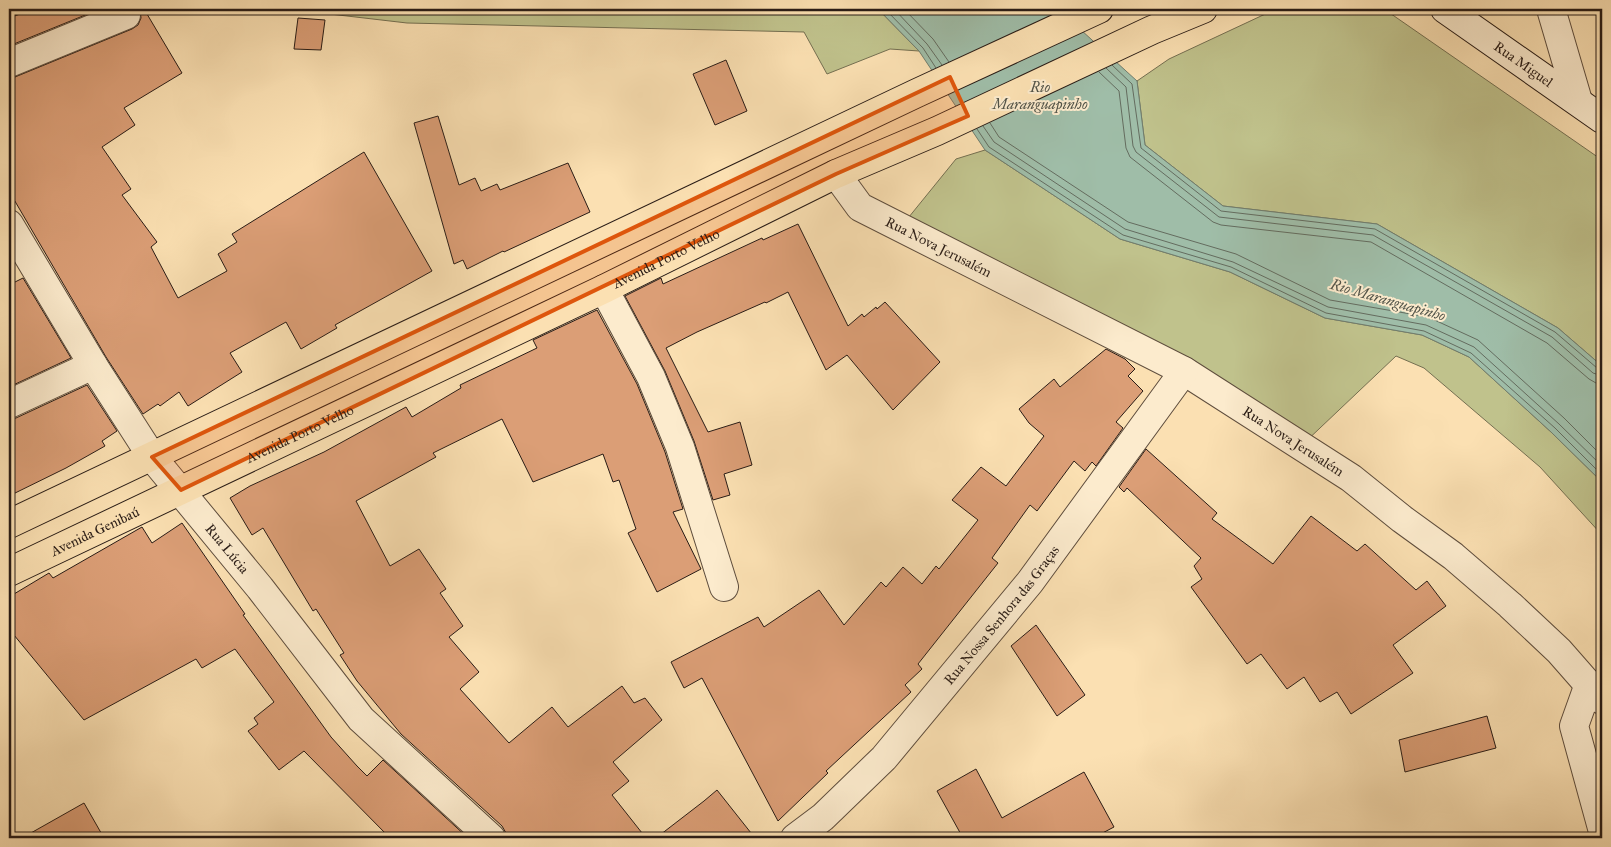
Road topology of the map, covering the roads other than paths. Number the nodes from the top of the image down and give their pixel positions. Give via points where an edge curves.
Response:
1 (1099, 9) edge
2 (1203, 9) edge
3 (1445, 9) edge
4 (1550, 9) edge
5 (126, 15) dead end
6 (9, 63) edge
7 (950, 77) junction
8 (1578, 101) junction
9 (968, 116) junction
10 (1602, 119) edge
11 (836, 174) junction
12 (9, 224) edge
13 (604, 289) junction
14 (93, 365) junction
15 (1184, 371) junction
16 (9, 404) edge
17 (152, 457) junction
18 (181, 490) junction
19 (9, 524) edge
20 (9, 572) edge
21 (724, 587) dead end
22 (1595, 692) edge
23 (1602, 828) edge
24 (491, 838) edge
25 (795, 838) edge

1 - 7 main road
2 - 9 main road, Avenida Porto Velho
3 - 8 street, Rua Miguel
4 - 8 street
5 - 6 street
7 - 9 main road
7 - 17 main road
8 - 10 street, Rua Miguel
9 - 11 main road, Avenida Porto Velho
11 - 13 main road, Avenida Porto Velho
11 - 15 street, Rua Nova Jerusalém via 860,207
12 - 14 street, Rua Lúcia
13 - 18 main road, Avenida Porto Velho
13 - 21 street via 651,376 680,447
14 - 16 street
14 - 17 street, Rua Lúcia
15 - 22 street, Rua Nova Jerusalém via 1351,478 1453,556 1559,651
15 - 25 street, Rua Nossa Senhora das Graças via 1030,582 890,750 823,817
17 - 18 street, Rua Lúcia
17 - 19 main road
18 - 20 main road, Avenida Genibaú
18 - 24 street, Rua Lúcia via 361,719
22 - 23 street, Rua Nova Jerusalém via 1574,726

